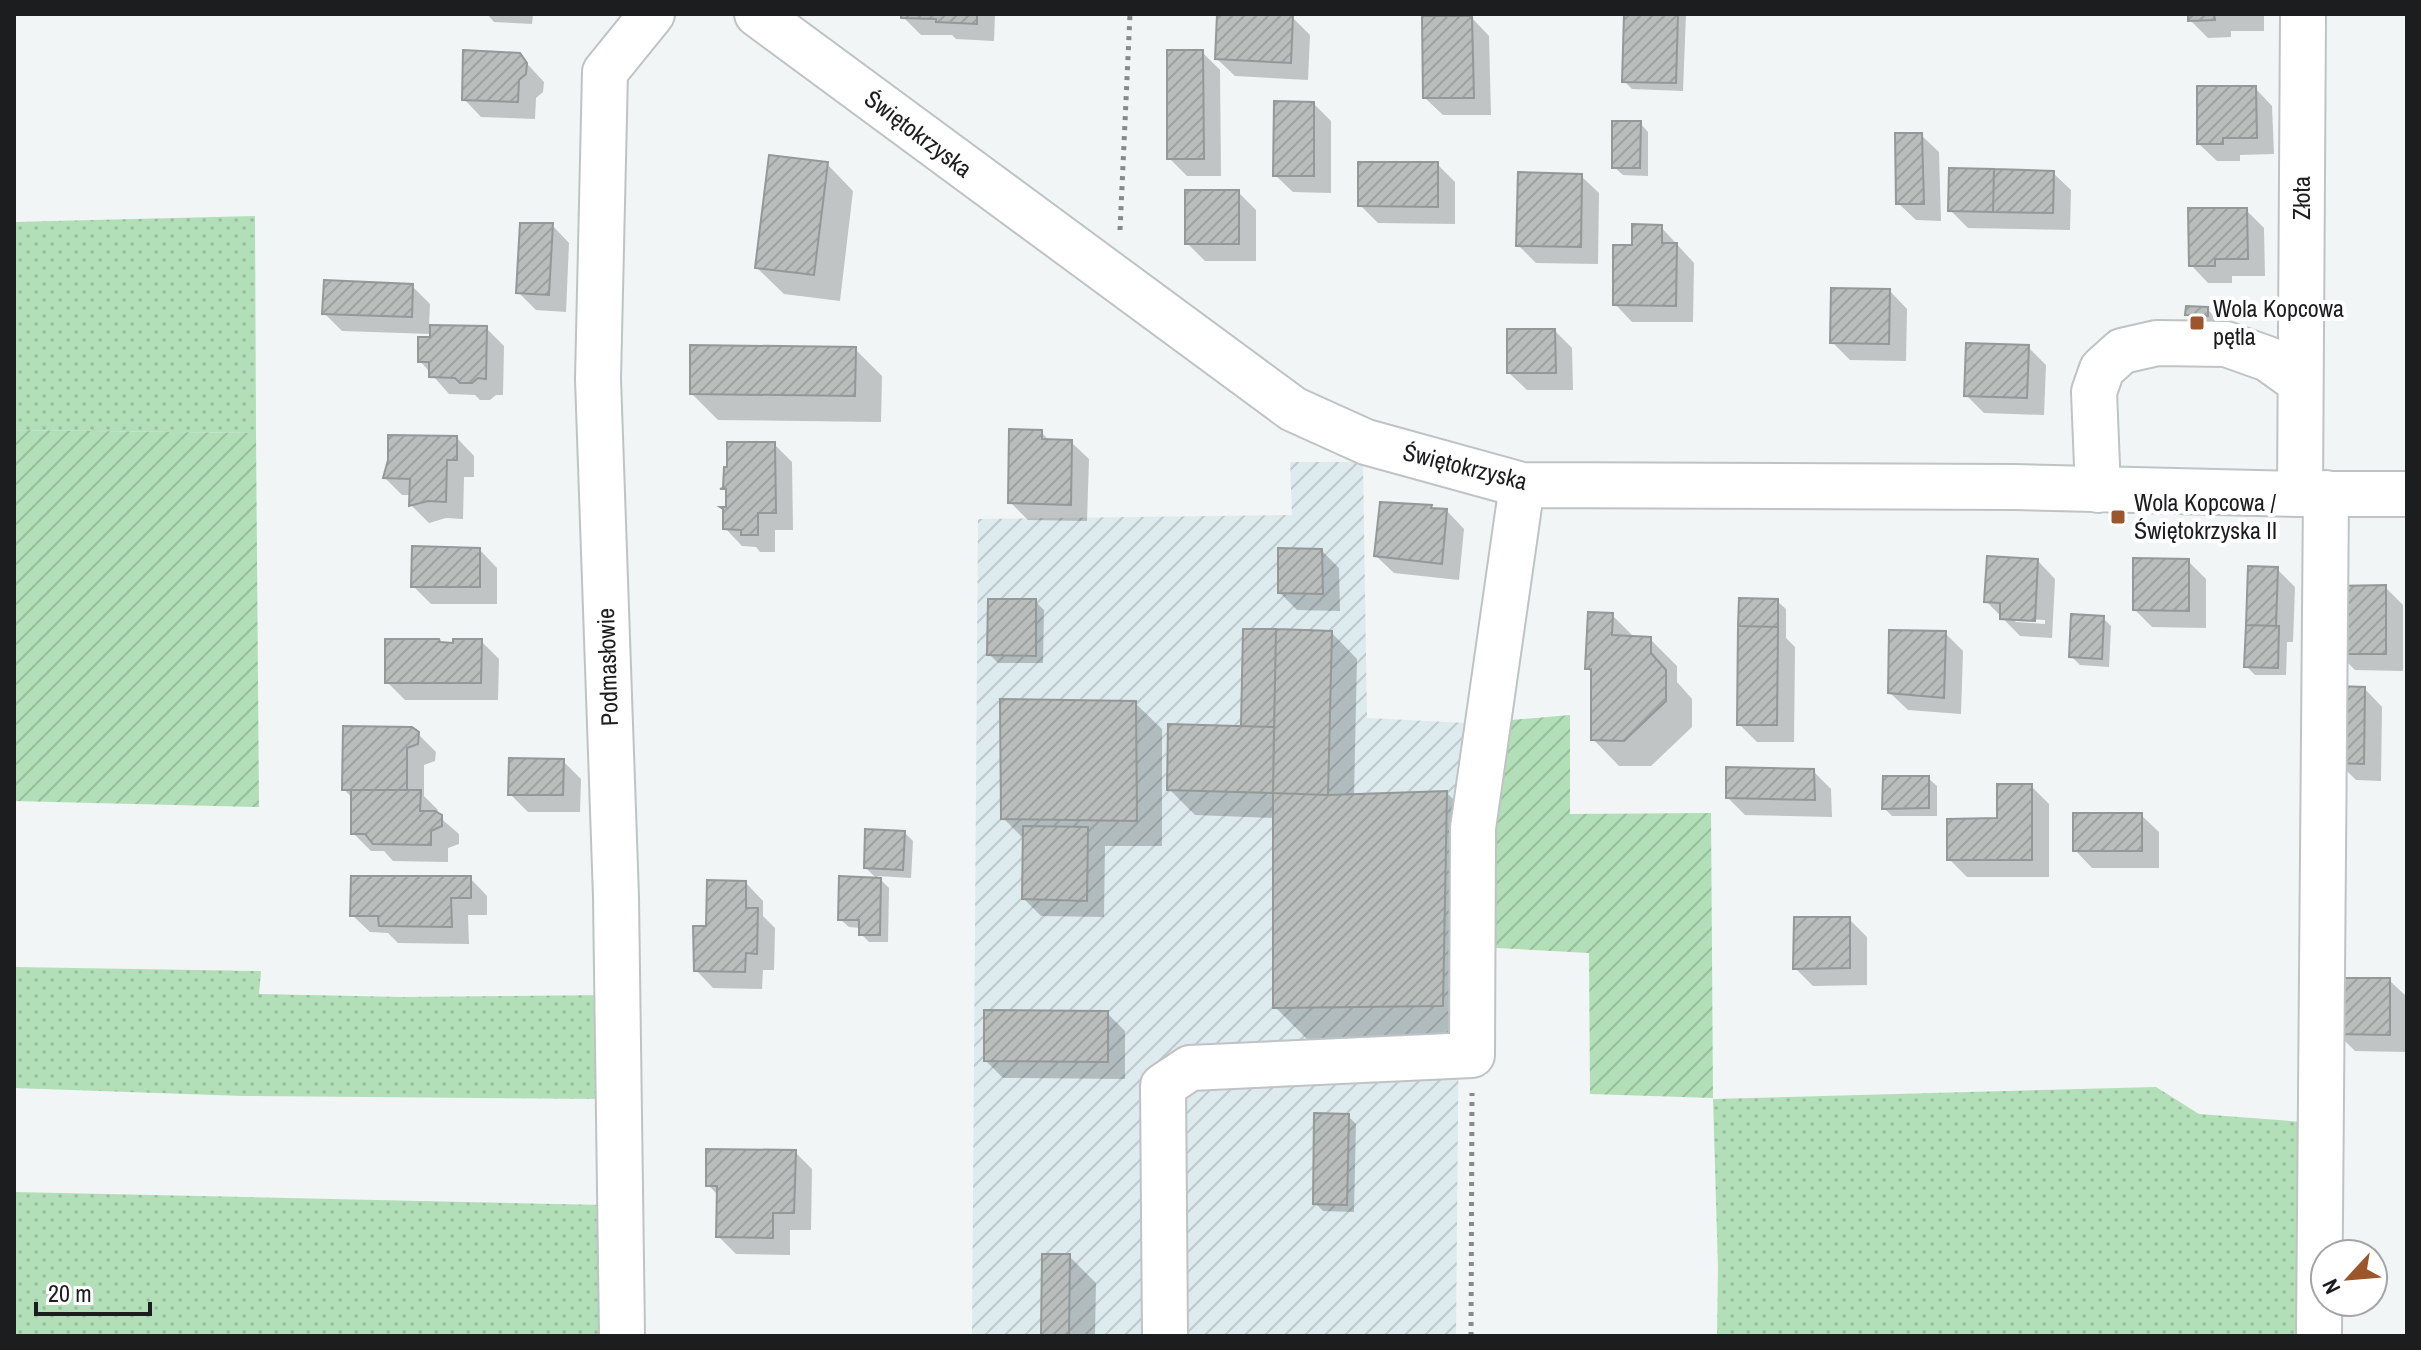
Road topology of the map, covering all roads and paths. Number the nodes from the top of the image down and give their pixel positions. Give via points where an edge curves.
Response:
1 (652, 14) edge
2 (757, 14) edge
3 (1130, 14) edge
4 (2303, 14) edge
5 (1118, 283) junction
6 (2300, 382) junction
7 (1522, 485) junction
8 (2098, 490) junction
9 (2313, 494) junction
10 (2407, 494) edge
11 (1472, 1055) junction
12 (622, 1336) edge
13 (1165, 1336) edge
14 (1471, 1336) edge
15 (2319, 1336) edge

1 - 12 street, Podmasłowie via 605,72 599,333 616,897
2 - 5 street, Świętokrzyska
3 - 5 path
4 - 6 street, Złota
5 - 7 street, Świętokrzyska via 1293,409 1366,442
6 - 8 street via 2268,359 2226,344 2157,343 2122,351 2102,369 2094,392
6 - 9 street, Złota
7 - 8 street, Świętokrzyska
7 - 11 street via 1473,828
8 - 9 street, Świętokrzyska
9 - 10 street, Świętokrzyska
9 - 15 street, Złota
11 - 13 street via 1190,1068 1163,1086
11 - 14 path

